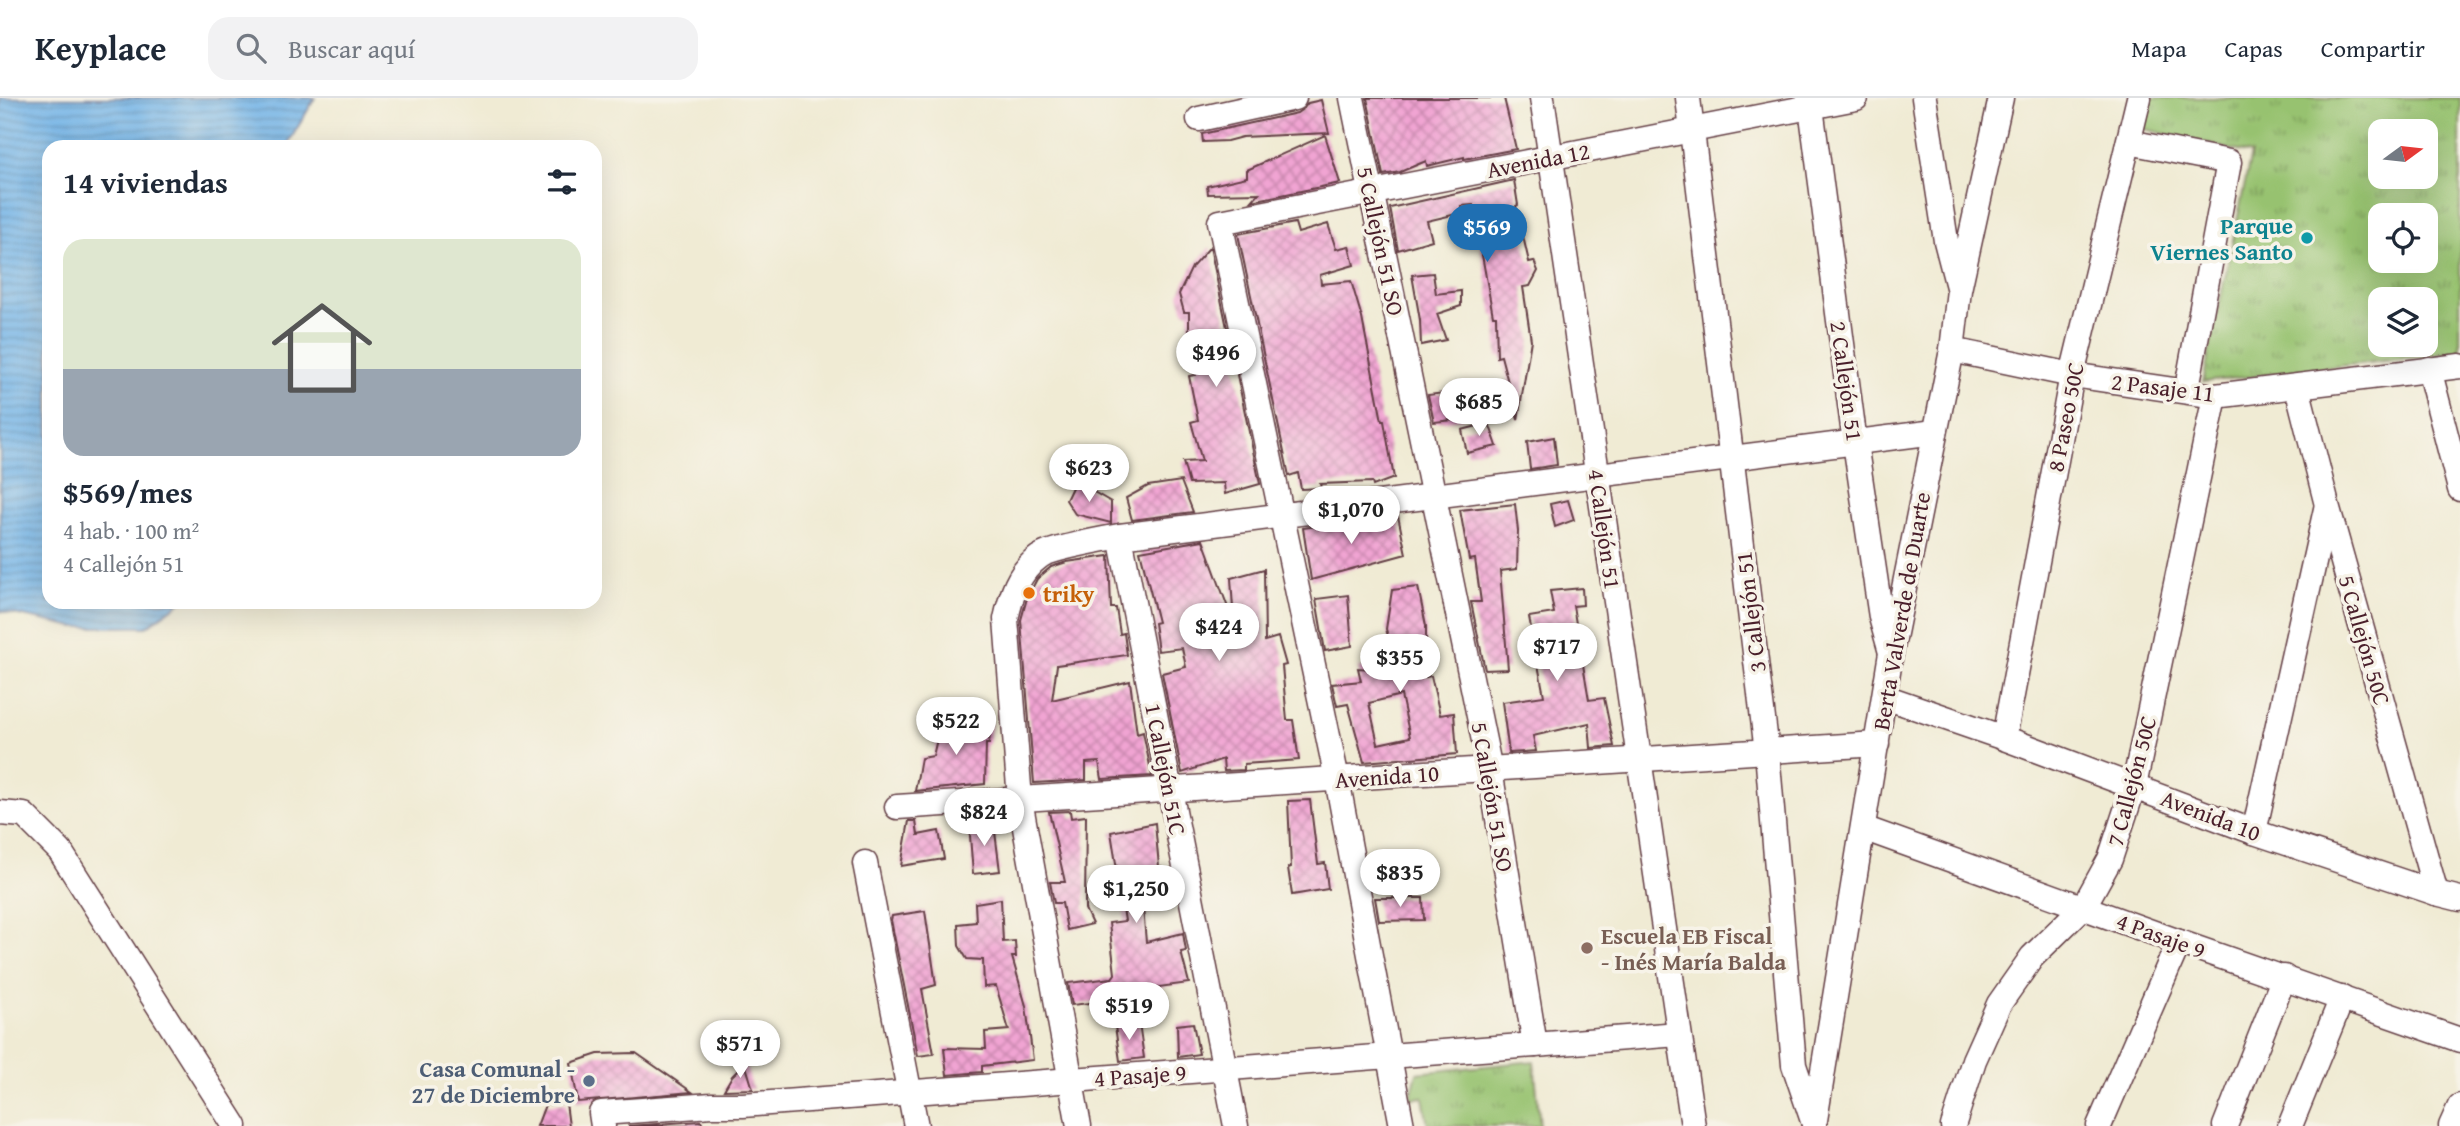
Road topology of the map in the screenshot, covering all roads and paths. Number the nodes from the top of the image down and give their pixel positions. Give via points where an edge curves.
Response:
1 (1294, 98) edge
2 (1352, 98) edge
3 (1542, 98) edge
4 (1688, 98) edge
5 (1856, 98) edge
6 (1924, 98) edge
7 (2001, 98) edge
8 (2139, 98) edge
9 (1811, 107) junction
10 (1199, 119) dead end
11 (1692, 130) junction
12 (2129, 142) junction
13 (1550, 158) junction
14 (1371, 193) junction
15 (1959, 290) junction
16 (1952, 350) junction
17 (2460, 366) edge
18 (2429, 369) junction
19 (2072, 375) junction
20 (2189, 377) dead end
21 (2297, 387) junction
22 (2215, 396) junction
23 (1935, 432) junction
24 (1855, 443) junction
25 (1731, 458) junction
26 (1597, 475) junction
27 (2460, 489) edge
28 (1433, 496) junction
29 (2327, 505) junction
30 (1282, 515) junction
31 (1120, 536) junction
32 (1891, 653) junction
33 (1885, 697) junction
34 (2004, 738) junction
35 (1877, 744) junction
36 (1767, 752) junction
37 (1639, 759) junction
38 (1490, 769) junction
39 (1337, 779) junction
40 (2134, 786) junction
41 (1170, 791) junction
42 (1020, 800) junction
43 (897, 807) dead end
44 (0, 813) edge
45 (1863, 828) junction
46 (2254, 832) junction
47 (865, 863) dead end
48 (2435, 893) junction
49 (2460, 899) edge
50 (2084, 906) junction
51 (2179, 942) junction
52 (2284, 977) junction
53 (2342, 998) junction
54 (1679, 1034) junction
55 (2460, 1040) edge
56 (1535, 1045) junction
57 (1388, 1058) junction
58 (1225, 1069) junction
59 (1071, 1080) junction
60 (910, 1091) junction
61 (2460, 1106) edge
62 (745, 1116) edge
63 (602, 1119) edge
64 (1814, 1125) edge
65 (235, 1126) edge
66 (916, 1126) edge
67 (1079, 1126) edge
68 (1236, 1126) edge
69 (1402, 1126) edge
70 (1693, 1126) edge
71 (1953, 1126) edge
72 (2099, 1126) edge
73 (2225, 1126) edge
74 (2290, 1126) edge
75 (2451, 1126) edge

1 - 10 street
2 - 14 street, 5 Callejón 51 SO
3 - 13 street, 4 Callejón 51
4 - 11 street, 3 Callejón 51
5 - 9 street, Avenida 12
6 - 15 street via 1946,242
7 - 15 street, Berta Valverde de Duarte
8 - 12 street, 8 Paseo 50C
9 - 11 street, Avenida 12
9 - 24 street, 2 Callejón 51
11 - 13 street, Avenida 12
11 - 25 street, 3 Callejón 51
12 - 19 street, 8 Paseo 50C
12 - 20 street via 2229,162
13 - 14 street, Avenida 12
13 - 26 street, 4 Callejón 51
14 - 28 street, 5 Callejón 51 SO
14 - 30 street, Avenida 12 via 1220,222
15 - 16 street, Berta Valverde de Duarte
16 - 19 street, 2 Pasaje 11
16 - 23 street, Berta Valverde de Duarte
17 - 18 street, 2 Pasaje 11
18 - 21 street, 2 Pasaje 11
18 - 27 street
19 - 22 street, 2 Pasaje 11
19 - 34 street, 8 Paseo 50C
21 - 22 street, 2 Pasaje 11
21 - 29 street, 5 Callejón 50C
22 - 40 street, 7 Callejón 50C
23 - 24 street
23 - 32 street, Berta Valverde de Duarte
24 - 25 street
24 - 32 street, 2 Callejón 51 via 1881,617
25 - 26 street
25 - 36 street, 3 Callejón 51
26 - 28 street
26 - 37 street, 4 Callejón 51
28 - 30 street
28 - 38 street, 5 Callejón 51 SO
29 - 46 street
29 - 48 street, 5 Callejón 50C
30 - 31 street
30 - 39 street
31 - 41 street, 1 Callejón 51C
31 - 42 street via 1041,555 1025,570 1011,595 1006,619
32 - 33 street, Berta Valverde de Duarte
33 - 34 street, Avenida 10
33 - 35 street, Berta Valverde de Duarte
34 - 40 street, Avenida 10
35 - 36 street, Avenida 10
35 - 45 street, Berta Valverde de Duarte
36 - 37 street, Avenida 10
36 - 64 street, 3 Callejón 51 via 1794,1065
37 - 38 street, Avenida 10
37 - 54 street, 4 Callejón 51
38 - 39 street, Avenida 10
38 - 56 street, 5 Callejón 51 SO
39 - 41 street, Avenida 10
39 - 57 street
40 - 46 street, Avenida 10
40 - 50 street, 7 Callejón 50C via 2110,859
41 - 42 street, Avenida 10
41 - 58 street, 1 Callejón 51C
42 - 43 street, Avenida 10
42 - 59 street
44 - 65 street via 24,816 60,851
45 - 50 street, 4 Pasaje 9
45 - 64 street, Berta Valverde de Duarte
46 - 48 street, Avenida 10
47 - 60 street
48 - 49 street, Avenida 10
50 - 51 street, 4 Pasaje 9
50 - 71 street, 7 Callejón 50C via 2032,957 1998,1004
51 - 52 street, 4 Pasaje 9
51 - 72 street
52 - 53 street, 4 Pasaje 9
52 - 73 street
53 - 55 street, 4 Pasaje 9
53 - 74 street
54 - 56 street, 4 Pasaje 9
54 - 70 street, 4 Callejón 51
56 - 57 street, 4 Pasaje 9
57 - 58 street, 4 Pasaje 9
57 - 69 street
58 - 59 street, 4 Pasaje 9
58 - 68 street, 1 Callejón 51C
59 - 60 street, 4 Pasaje 9
59 - 67 street
60 - 62 street, 4 Pasaje 9
60 - 66 street
61 - 75 street
62 - 63 street, 4 Pasaje 9 via 712,1105

